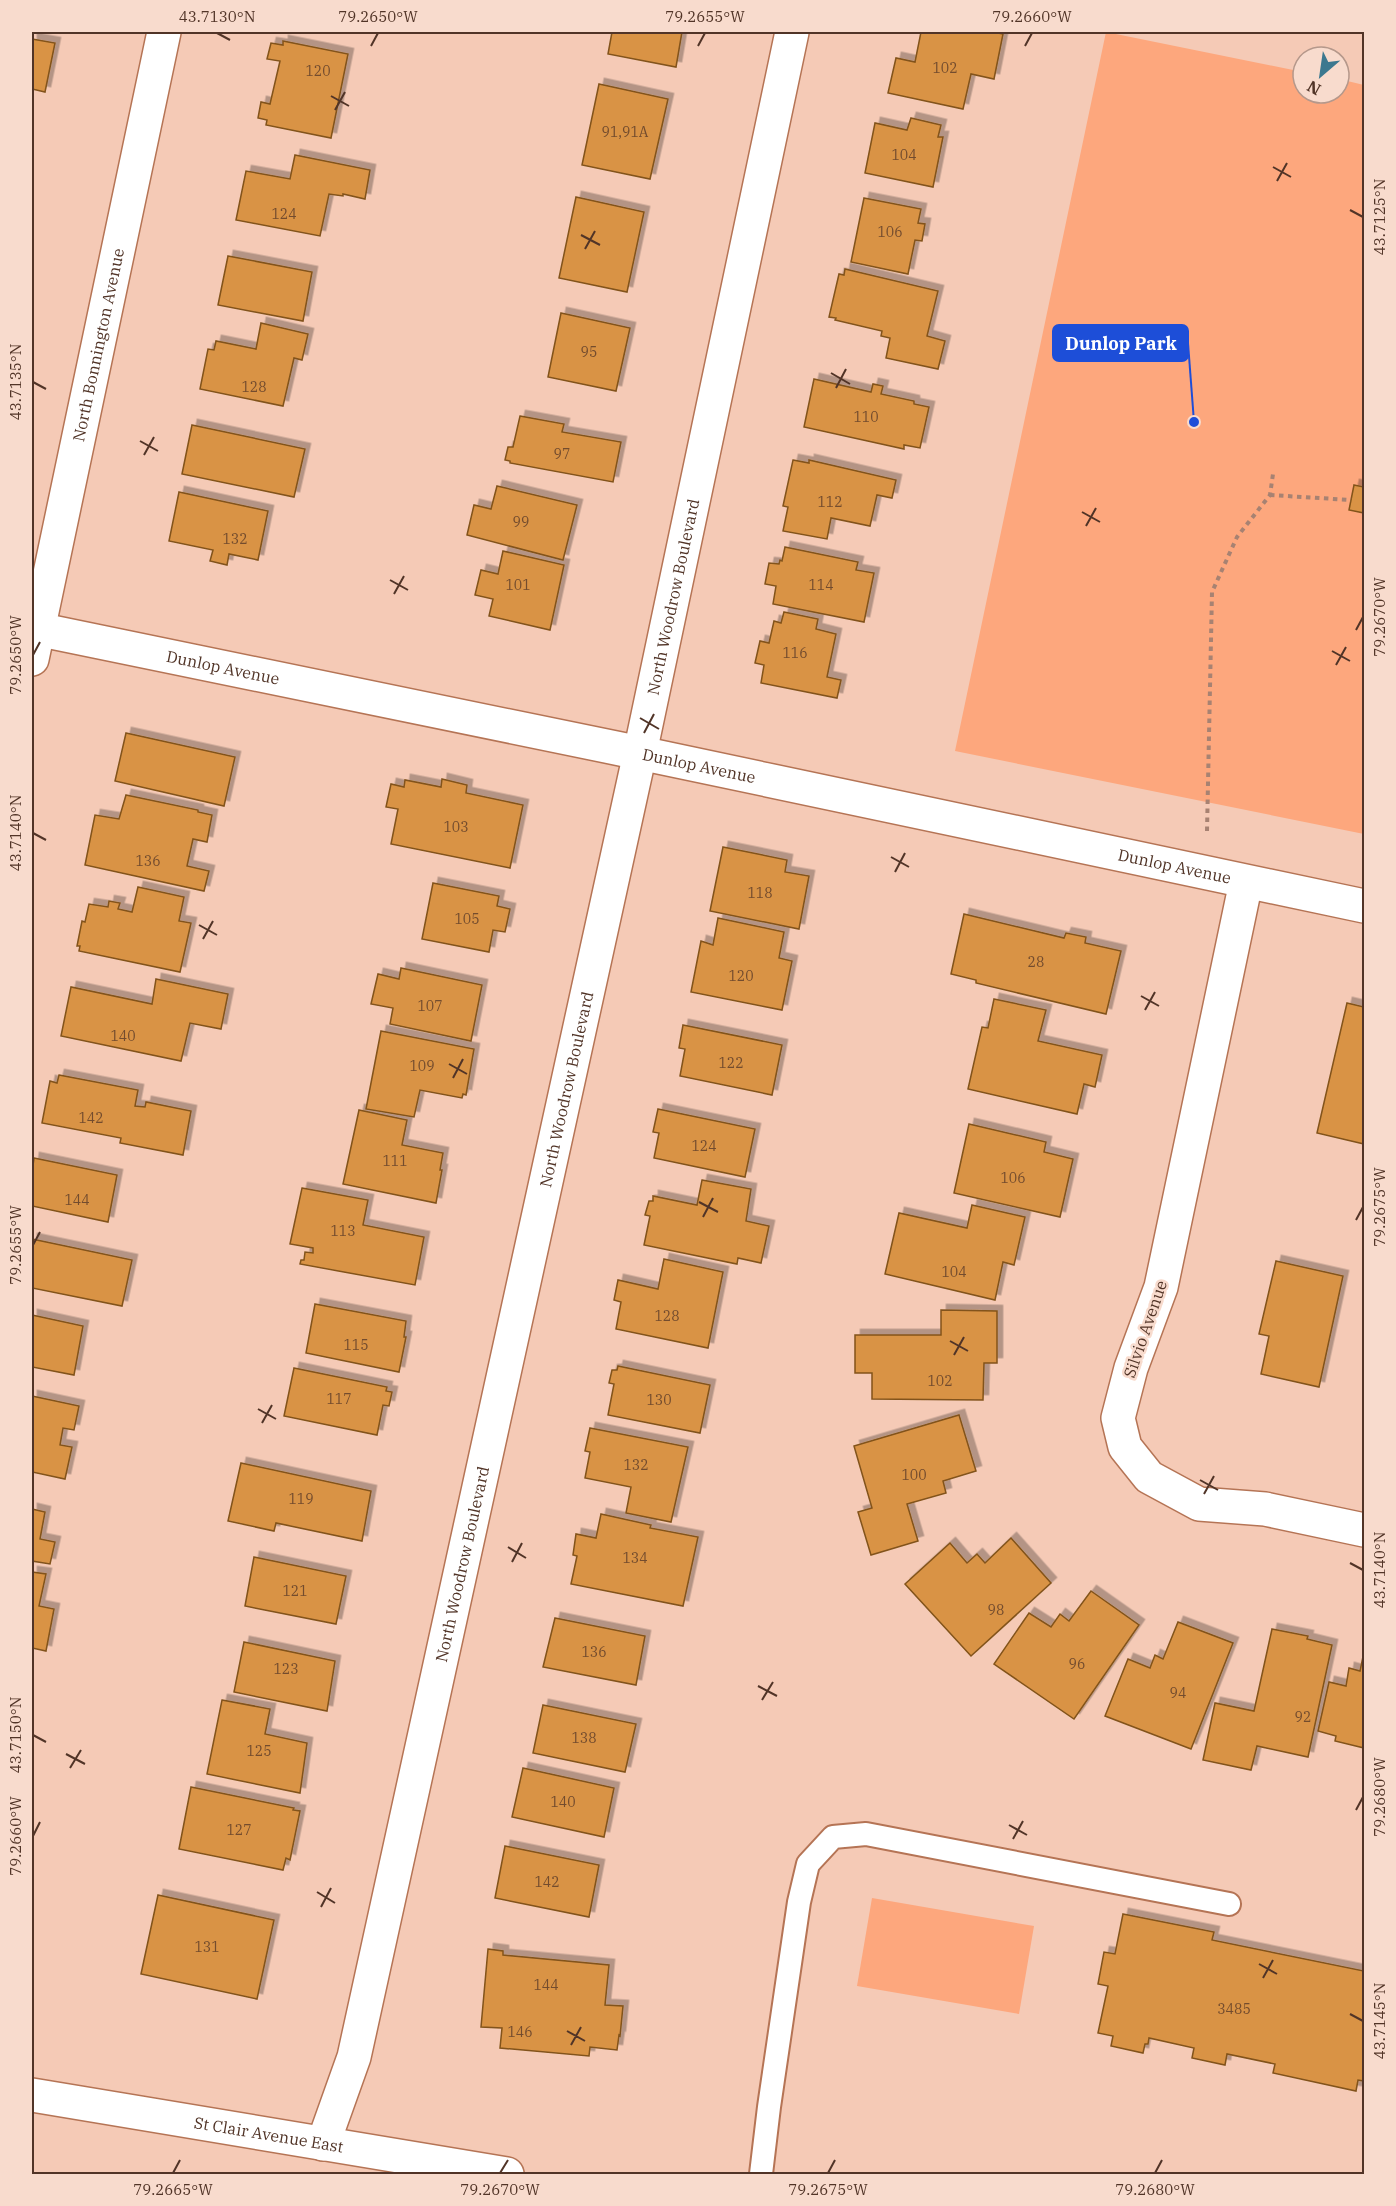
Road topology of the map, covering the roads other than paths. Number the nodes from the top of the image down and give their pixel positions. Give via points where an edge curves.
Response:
1 (164, 32) edge
2 (792, 32) edge
3 (34, 639) edge
4 (640, 753) junction
5 (1246, 882) junction
6 (1365, 906) edge
7 (1365, 1530) edge
8 (1229, 1904) dead end
9 (32, 2095) edge
10 (323, 2144) junction
11 (507, 2175) edge
12 (761, 2175) edge

1 - 3 street, North Bonnington Avenue
2 - 4 street, North Woodrow Boulevard
3 - 4 street, Dunlop Avenue
4 - 5 street, Dunlop Avenue
4 - 10 street, North Woodrow Boulevard via 354,2057
5 - 6 street, Dunlop Avenue
5 - 7 street, Silvio Avenue via 1161,1287 1131,1368 1118,1418 1125,1447 1149,1477 1199,1503 1265,1509
8 - 12 lane via 866,1834 833,1837 808,1864 799,1902
9 - 10 street, St Clair Avenue East
10 - 11 street, St Clair Avenue East

